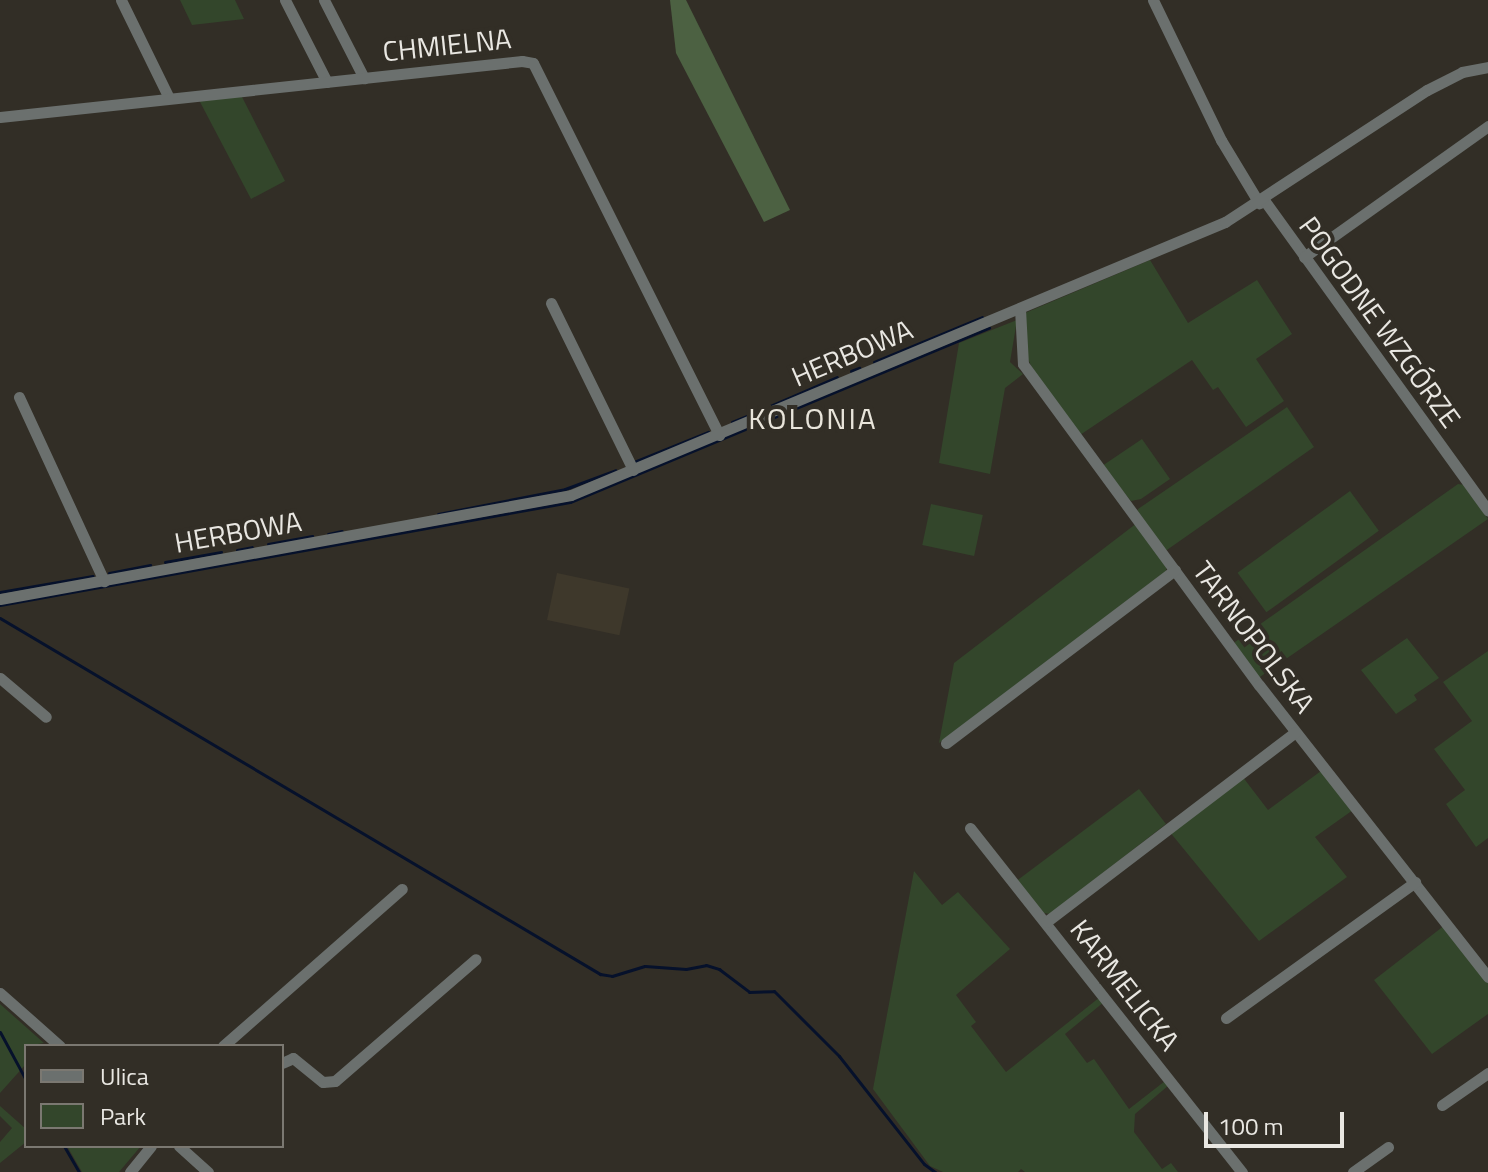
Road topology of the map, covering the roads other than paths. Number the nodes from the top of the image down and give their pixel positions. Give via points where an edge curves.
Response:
1 (121, 0) edge
2 (285, 0) edge
3 (324, 0) edge
4 (1153, 0) edge
5 (1488, 67) edge
6 (364, 78) junction
7 (327, 82) junction
8 (169, 98) junction
9 (0, 117) edge
10 (1488, 126) edge
11 (1261, 201) junction
12 (1304, 257) junction
13 (551, 303) dead end
14 (1020, 309) junction
15 (19, 397) dead end
16 (719, 435) junction
17 (633, 470) junction
18 (1488, 511) edge
19 (1175, 570) junction
20 (104, 581) junction
21 (0, 599) edge
22 (0, 678) edge
23 (46, 717) dead end
24 (1295, 732) junction
25 (946, 743) dead end
26 (970, 828) dead end
27 (1415, 882) junction
28 (402, 889) dead end
29 (1046, 922) junction
30 (476, 959) dead end
31 (1488, 977) edge
32 (0, 993) edge
33 (1226, 1018) dead end
34 (58, 1044) edge
35 (225, 1044) edge
36 (284, 1062) edge
37 (1488, 1073) edge
38 (1442, 1105) dead end
39 (1388, 1147) dead end
40 (149, 1148) edge
41 (183, 1148) edge
42 (130, 1172) edge
43 (208, 1172) edge
44 (1242, 1172) edge
45 (1353, 1172) edge

1 - 8 street
2 - 7 street
3 - 6 street
4 - 11 street, POGODNE WZGÓRZE via 1221,140
5 - 11 street, HERBOWA via 1462,72 1427,90
6 - 7 street, CHMIELNA
6 - 16 street, CHMIELNA via 533,63
7 - 8 street, CHMIELNA
8 - 9 street, CHMIELNA
10 - 12 street
11 - 12 street, POGODNE WZGÓRZE
11 - 14 street, HERBOWA via 1216,227
12 - 18 street, POGODNE WZGÓRZE
13 - 17 street
14 - 16 street, HERBOWA
14 - 19 street, TARNOPOLSKA via 1023,364
15 - 20 street
16 - 17 street, HERBOWA
17 - 20 street, HERBOWA via 552,500
19 - 24 street, TARNOPOLSKA
19 - 25 street
20 - 21 street, HERBOWA
22 - 23 street
24 - 27 street, TARNOPOLSKA
24 - 29 street
26 - 29 street, KARMELICKA
27 - 31 street, TARNOPOLSKA
27 - 33 street
28 - 35 street
29 - 44 street, KARMELICKA
30 - 36 street via 335,1081 323,1082 293,1058
32 - 34 street
37 - 38 street
39 - 45 street
40 - 42 street
41 - 43 street

